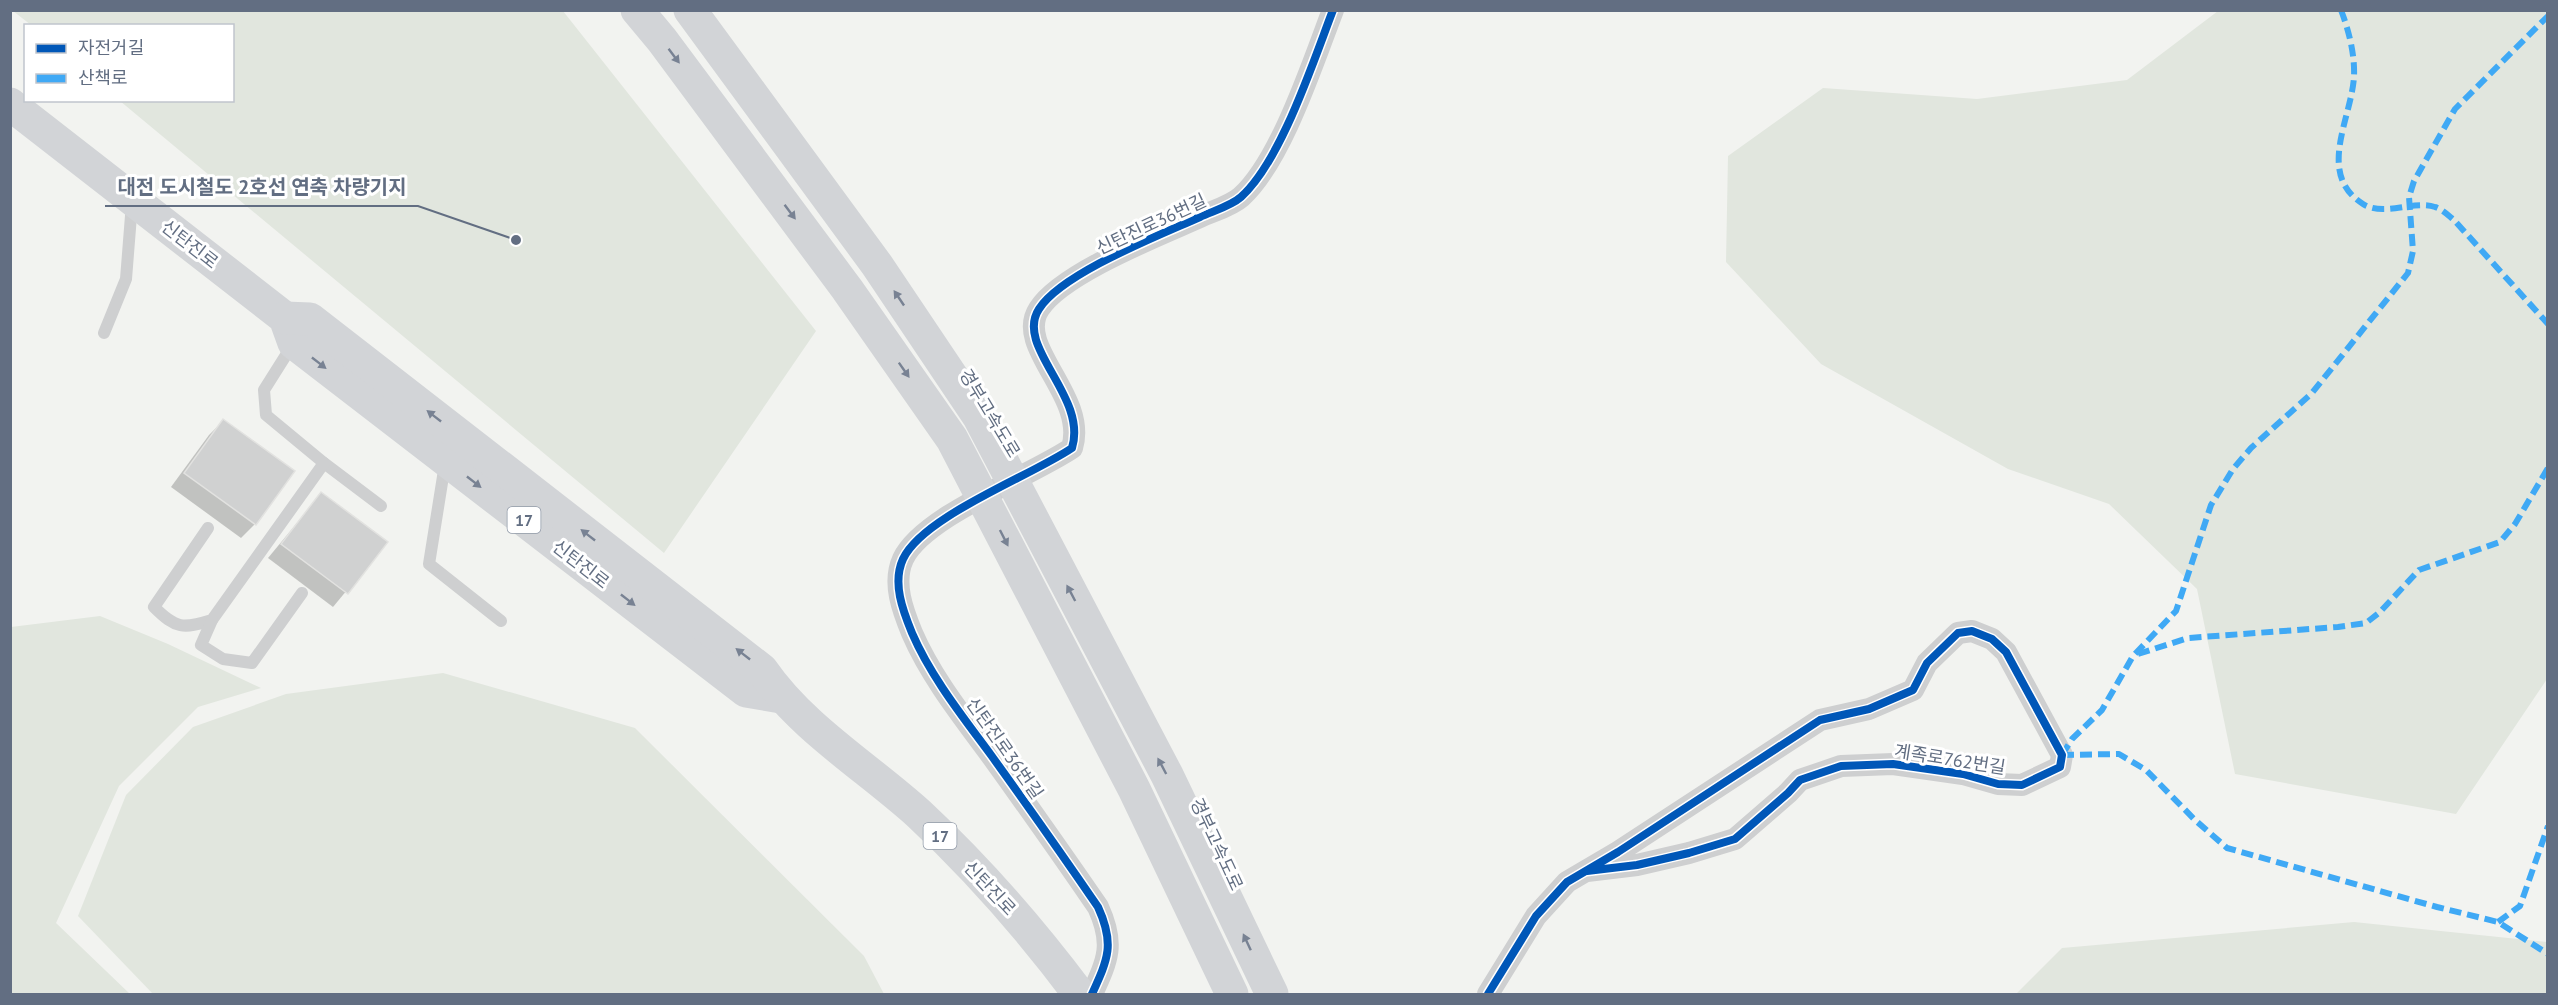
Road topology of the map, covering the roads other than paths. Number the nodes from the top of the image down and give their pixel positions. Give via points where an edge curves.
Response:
1 (637, 10) edge
2 (690, 10) edge
3 (1333, 10) edge
4 (10, 104) edge
5 (132, 199) junction
6 (290, 331) junction
7 (104, 333) dead end
8 (445, 460) junction
9 (324, 463) junction
10 (381, 506) dead end
11 (208, 528) dead end
12 (302, 593) dead end
13 (212, 620) junction
14 (501, 621) dead end
15 (781, 697) junction
16 (1587, 871) junction
17 (1079, 994) edge
18 (1092, 994) edge
19 (1232, 994) edge
20 (1272, 994) edge
21 (1488, 994) edge

1 -> 19 main road via 847,289 952,438 1134,789
20 -> 2 main road, 경부고속도로 via 1167,775 979,417 877,265
3 - 18 street, 신탄진로36번길 via 1274,152 1260,177 1239,199 1097,266 1058,289 1039,309 1033,325 1040,351 1073,411 1077,433 1072,448 939,523 903,558 898,579 900,600 913,634 959,711 1098,907 1106,924 1108,959
4 - 5 main road, 신탄진로 / 17
5 - 6 main road, 신탄진로 / 17
5 - 7 lane via 126,279
6 -> 8 main road, 신탄진로 / 17
6 - 9 lane via 264,390 266,415
15 -> 6 main road, 신탄진로 / 17 via 762,670 309,319
8 - 14 lane via 429,564
8 -> 15 main road, 신탄진로 / 17 via 746,691
9 - 10 lane
9 - 13 lane
11 - 13 lane via 154,607 166,620 188,627
12 - 13 lane via 252,663 223,659 201,645
15 - 17 main road, 신탄진로 / 17 via 919,815 996,892
16 - 16 street, 계족로762번길 via 1658,860 1735,839 1800,780 1841,766 1893,764 2022,785 2060,767 2062,755 2006,652 1992,639 1972,631 1958,633 1927,663 1913,690 1869,709 1820,720
16 - 21 street, 계족로762번길 via 1567,882 1536,916

